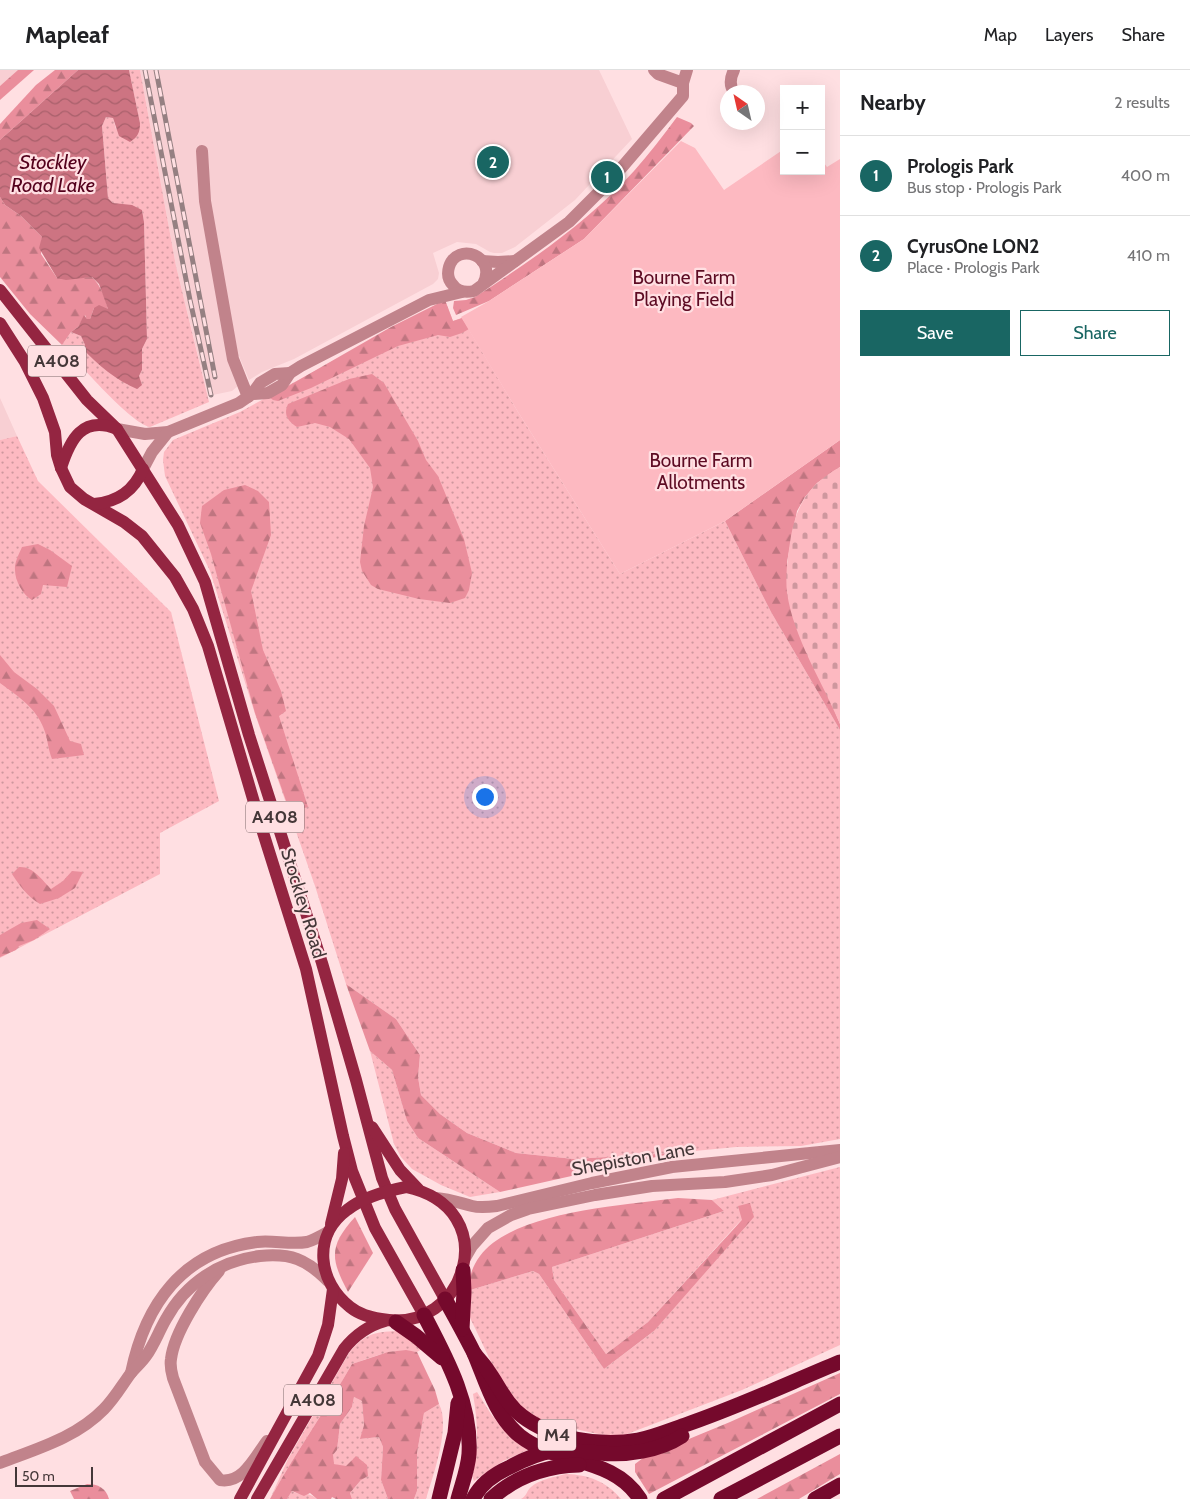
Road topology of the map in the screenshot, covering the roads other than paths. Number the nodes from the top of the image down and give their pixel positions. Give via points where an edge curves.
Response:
1 (654, 70) edge
2 (687, 70) edge
3 (734, 70) edge
4 (683, 83) junction
5 (731, 85) edge
6 (202, 151) dead end
7 (482, 261) junction
8 (515, 261) junction
9 (450, 282) junction
10 (483, 284) junction
11 (0, 290) edge
12 (462, 292) junction
13 (429, 300) junction
14 (0, 323) edge
15 (250, 396) junction
16 (117, 429) junction
17 (168, 432) junction
18 (61, 468) junction
19 (143, 469) junction
20 (94, 504) junction
21 (365, 1117) junction
22 (343, 1136) junction
23 (840, 1150) edge
24 (840, 1158) edge
25 (419, 1189) junction
26 (387, 1190) junction
27 (436, 1198) junction
28 (363, 1201) junction
29 (329, 1230) junction
30 (464, 1264) junction
31 (224, 1265) junction
32 (330, 1285) junction
33 (445, 1299) junction
34 (424, 1314) junction
35 (392, 1321) junction
36 (462, 1331) junction
37 (474, 1353) junction
38 (840, 1362) edge
39 (450, 1367) junction
40 (131, 1373) junction
41 (459, 1394) junction
42 (840, 1404) edge
43 (287, 1414) junction
44 (710, 1416) junction
45 (840, 1436) edge
46 (551, 1452) junction
47 (0, 1463) edge
48 (585, 1464) junction
49 (840, 1485) edge
50 (667, 1497) edge
51 (240, 1499) edge
52 (257, 1499) edge
53 (440, 1499) edge
54 (458, 1499) edge
55 (473, 1499) edge
56 (491, 1499) edge
57 (640, 1499) edge
58 (722, 1499) edge
59 (815, 1499) edge

1 - 4 street
2 - 4 street
3 - 5 street
4 - 8 street via 683,96 611,180 569,222
6 - 15 street via 204,201 233,359
7 - 8 street
7 - 9 street via 470,254 453,259 448,270
7 - 10 street via 487,273
8 - 10 street
9 - 12 street
9 - 13 street
10 - 12 street via 474,292
11 - 16 main road, Stockley Road / A408 via 87,400
12 - 13 street
13 - 15 street via 290,373 275,374 260,383
14 - 18 main road, Stockley Road / A408 via 25,362 46,406 55,432
15 - 17 street
16 - 17 street via 145,434
16 - 18 main road via 96,425 80,432 72,440
16 - 19 main road, Stockley Road / A408
17 - 19 street
18 - 20 main road, Stockley Road / A408 via 70,487
19 - 20 main road via 130,489 121,496
19 - 21 main road, Stockley Road / A408 via 178,525 205,582 249,735 322,963
20 - 22 main road, Stockley Road / A408 via 142,536 165,563 193,609 208,646 306,969
21 - 25 main road, A408 via 400,1170
21 - 26 main road, Stockley Road / A408
22 - 28 main road, Stockley Road / A408
22 - 29 main road, A408 via 342,1179
23 - 27 street, Shepiston Lane via 672,1167 484,1208
24 - 30 street, Shepiston Lane via 772,1175 725,1182 652,1186 528,1209 488,1228 472,1246
25 - 26 main road, A408 via 406,1186
25 - 27 main road, A408
26 - 28 main road, A408
26 - 33 main road, Stockley Road / A408
27 - 30 main road, A408 via 448,1206 458,1221
28 - 29 main road, A408 via 348,1209
28 - 34 main road, Stockley Road / A408
29 - 32 main road, A408 via 323,1262
29 - 40 street via 306,1242 260,1242 238,1246 192,1267 168,1288 150,1313
30 - 33 main road, A408 via 459,1282
30 - 36 highway
31 - 32 street via 260,1256 292,1257 312,1265
31 - 40 street via 184,1293 146,1356
31 - 43 street via 197,1299 176,1342 170,1366 205,1462 220,1480 233,1480 247,1468
32 - 35 main road, A408 via 356,1312
32 - 43 main road, A408 via 324,1340
33 - 34 main road, A408
33 - 36 highway, M4
34 - 35 main road, A408 via 415,1319
34 - 39 highway
35 - 39 highway via 432,1349
35 - 52 main road, A408 via 375,1324 358,1333 344,1349
36 - 37 highway, M4
37 - 44 highway, M4 via 488,1369 505,1399 521,1416 548,1431 570,1438 606,1442 638,1440
37 - 46 highway, M4 via 490,1392 509,1425 532,1444
38 - 44 highway, M4
39 - 41 highway
40 - 47 street via 108,1406 75,1432
41 - 53 highway via 456,1433
41 - 54 highway via 465,1412 469,1453
42 - 50 highway
43 - 51 main road, A408
44 - 46 highway, M4 via 677,1439 639,1451 613,1454
45 - 58 highway
46 - 48 highway, M4
46 - 55 highway, M4 via 519,1462 491,1477
48 - 56 highway, M4 via 539,1472 512,1483
48 - 57 highway, M4 via 617,1475
49 - 59 highway

